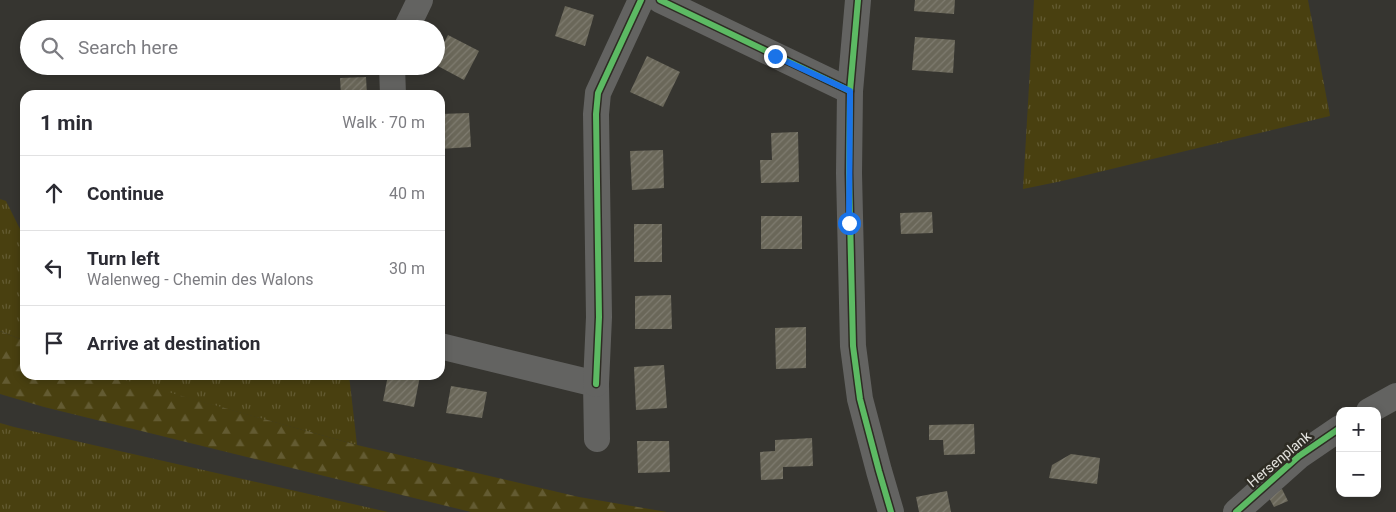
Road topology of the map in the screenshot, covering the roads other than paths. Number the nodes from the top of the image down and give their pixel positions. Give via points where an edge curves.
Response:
1 (420, 0) edge
2 (641, 0) edge
3 (660, 0) edge
4 (858, 0) edge
5 (410, 20) edge
6 (392, 75) edge
7 (393, 90) edge
8 (850, 91) junction
9 (445, 347) edge
10 (596, 384) junction
11 (1396, 396) edge
12 (1376, 407) edge
13 (1336, 431) edge
14 (598, 439) dead end
15 (891, 512) edge
16 (1236, 512) edge

1 - 5 street
2 - 10 street via 598,93 599,317
3 - 8 street
4 - 8 street
6 - 7 street
8 - 15 street via 853,346 860,399
9 - 10 street
10 - 14 street
11 - 12 street
13 - 16 street, Hersenplank via 1299,456

